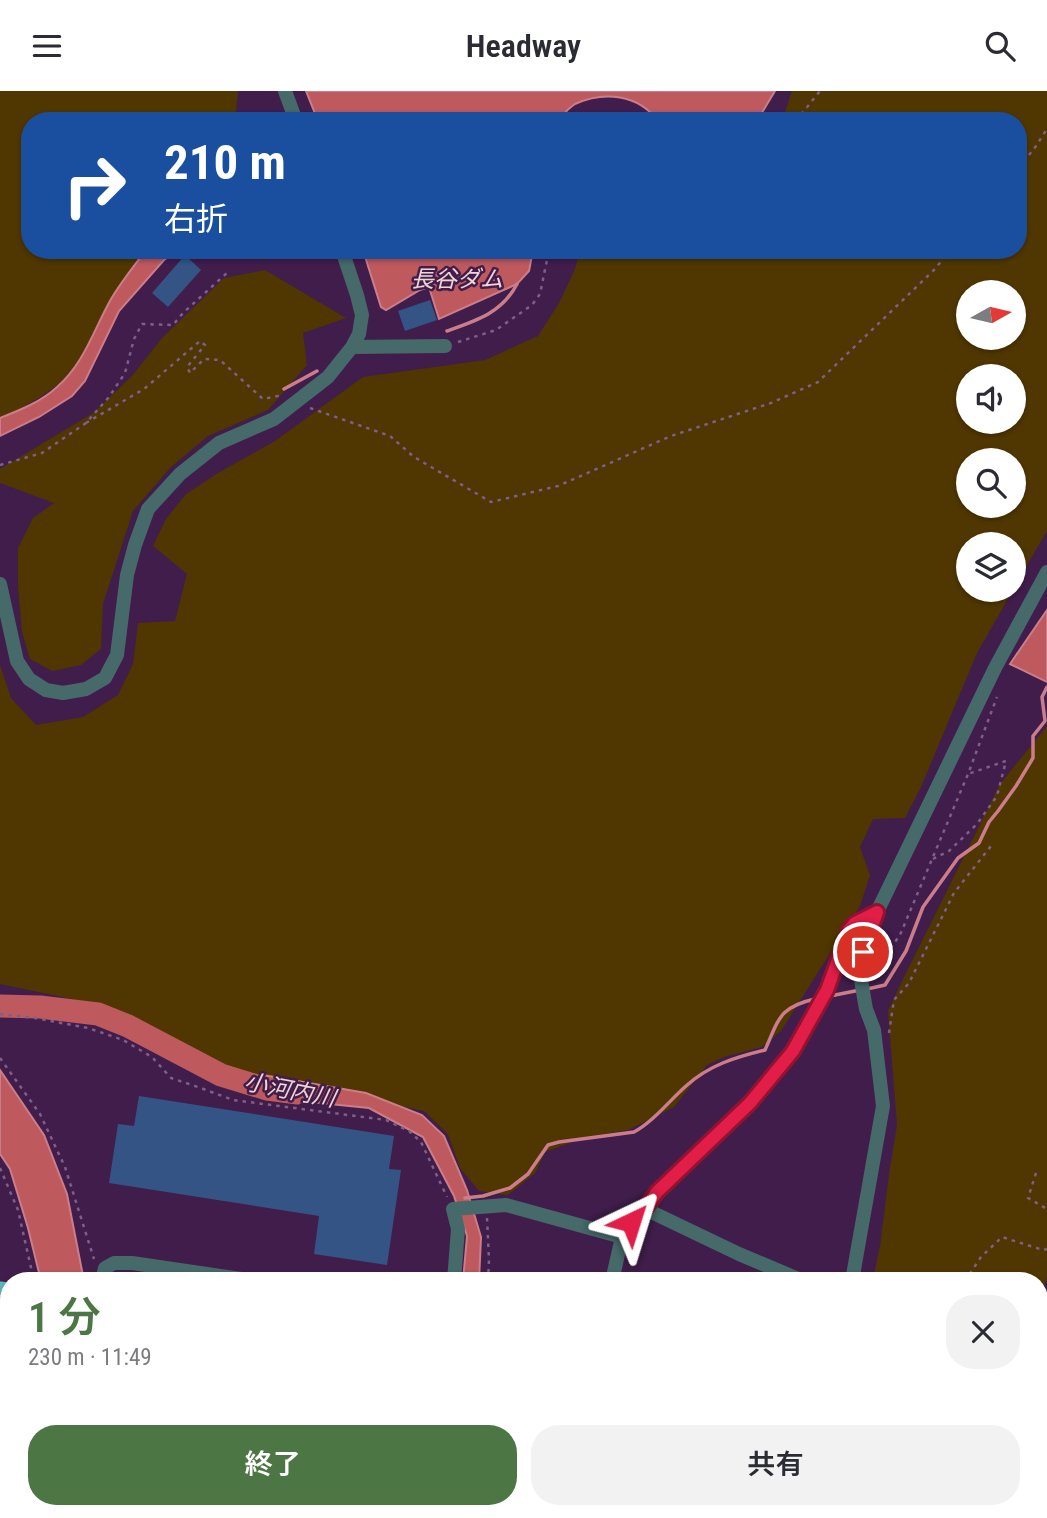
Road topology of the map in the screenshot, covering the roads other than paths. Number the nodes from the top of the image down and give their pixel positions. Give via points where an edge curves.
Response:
1 (285, 91) edge
2 (293, 112) edge
3 (345, 259) edge
4 (445, 346) road end
5 (352, 347) junction
6 (1047, 572) edge
7 (0, 584) edge
8 (877, 912) junction
9 (645, 1209) junction
10 (622, 1237) junction
11 (104, 1272) edge
12 (194, 1272) edge
13 (455, 1272) edge
14 (614, 1272) edge
15 (782, 1272) edge
16 (854, 1272) edge

1 - 2 street
3 - 5 street via 362,315
4 - 5 street
5 - 7 street via 328,377 291,399 274,419 219,443 180,474 148,509 127,575 117,655 105,678 86,689 63,694 29,679 16,660
6 - 8 street
8 - 9 street via 849,930 827,990 793,1051 750,1103
8 - 16 street via 863,952 861,975 874,1030 883,1105
9 - 10 street
9 - 15 street
10 - 13 street via 506,1205 453,1209 458,1229
10 - 14 street
11 - 12 street via 114,1263 132,1263

